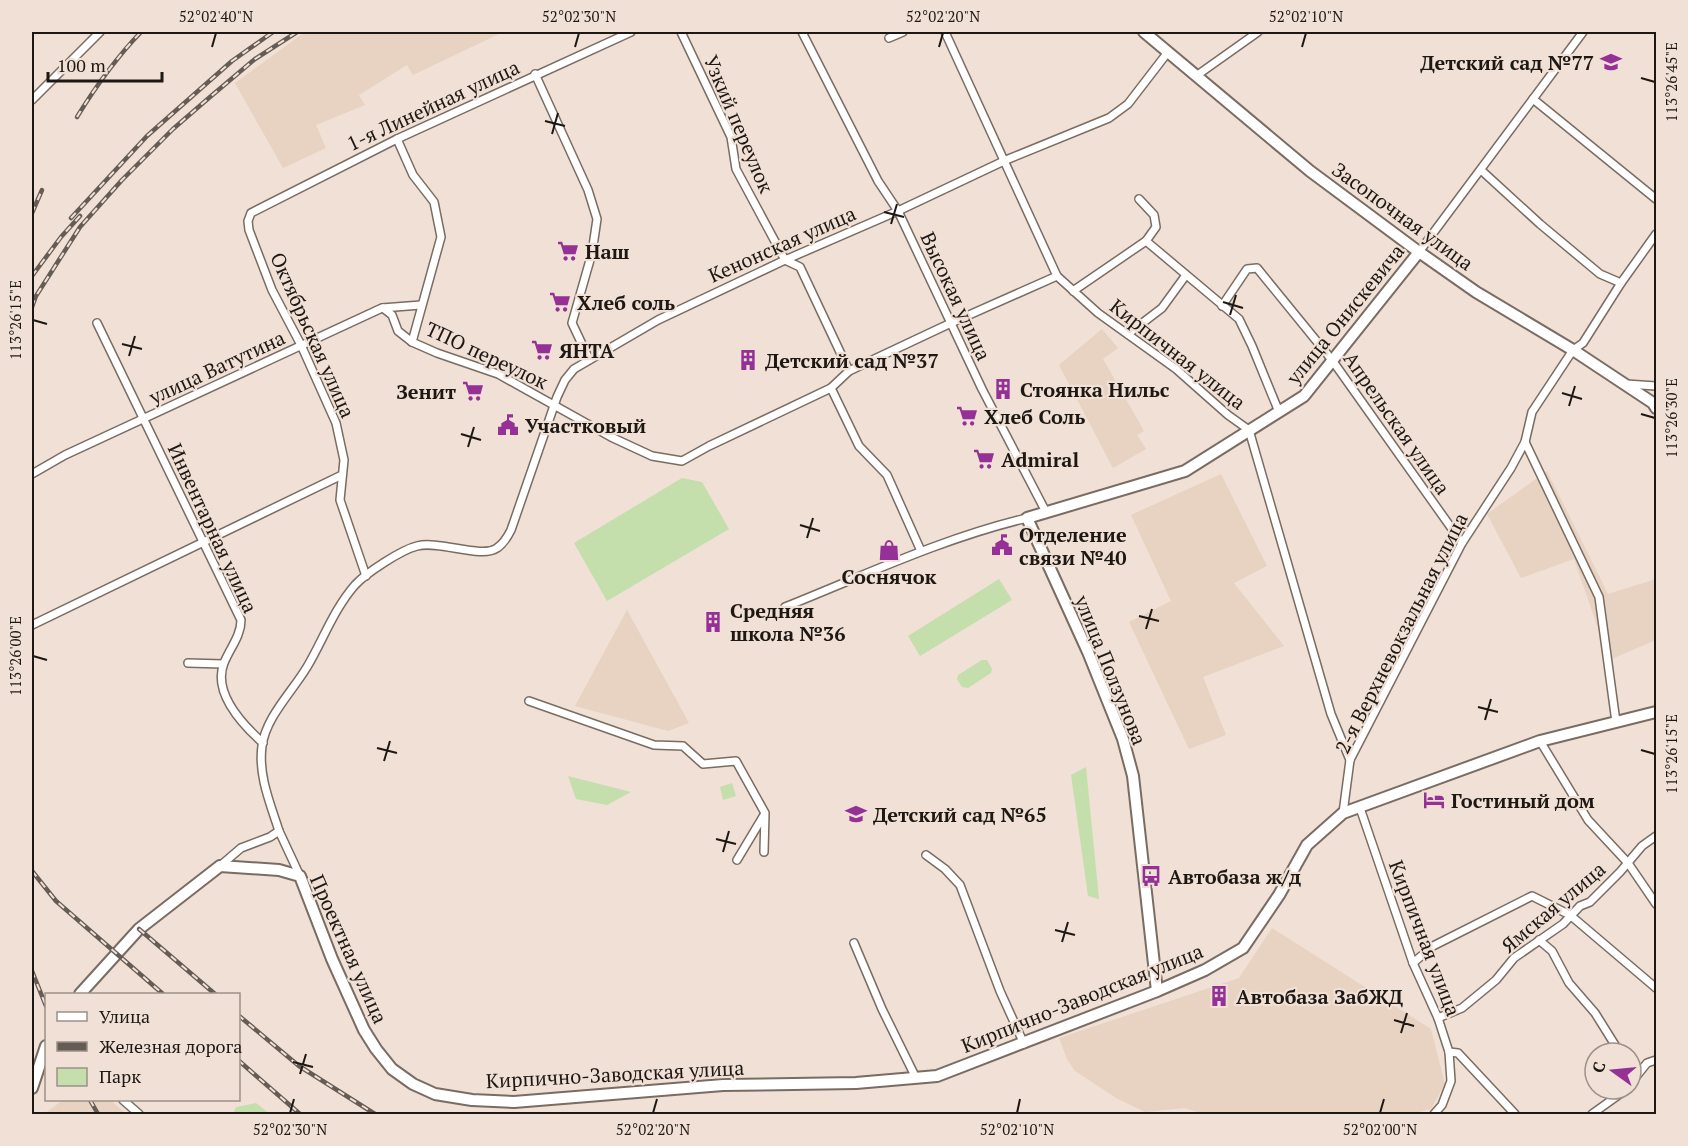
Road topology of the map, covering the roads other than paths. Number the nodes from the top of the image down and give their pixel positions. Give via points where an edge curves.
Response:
1 (100, 32) edge
2 (631, 32) edge
3 (681, 32) edge
4 (802, 32) edge
5 (903, 32) edge
6 (945, 32) edge
7 (1144, 32) edge
8 (1258, 32) edge
9 (1582, 32) edge
10 (889, 38) dead end
11 (1168, 52) junction
12 (535, 74) junction
13 (1196, 76) junction
14 (1533, 99) junction
15 (32, 100) edge
16 (397, 139) junction
17 (1006, 160) junction
18 (1481, 170) junction
19 (1139, 199) dead end
20 (1656, 199) edge
21 (898, 211) junction
22 (251, 213) joint
23 (1656, 234) edge
24 (1146, 241) junction
25 (1419, 252) junction
26 (785, 260) junction
27 (1186, 275) junction
28 (1057, 276) junction
29 (1621, 283) junction
30 (1073, 291) junction
31 (422, 305) junction
32 (1222, 306) junction
33 (382, 308) junction
34 (97, 322) dead end
35 (951, 323) junction
36 (1128, 334) junction
37 (412, 342) junction
38 (301, 345) junction
39 (1573, 350) junction
40 (589, 359) junction
41 (1332, 360) junction
42 (849, 371) junction
43 (1622, 383) junction
44 (1656, 386) edge
45 (831, 388) junction
46 (554, 405) junction
47 (1656, 408) edge
48 (1279, 412) junction
49 (143, 420) junction
50 (1249, 430) junction
51 (1525, 442) junction
52 (32, 474) edge
53 (342, 475) junction
54 (1046, 512) junction
55 (1027, 518) junction
56 (203, 542) junction
57 (1462, 543) junction
58 (921, 550) junction
59 (366, 576) junction
60 (785, 607) dead end
61 (32, 624) edge
62 (188, 663) dead end
63 (224, 664) junction
64 (529, 701) dead end
65 (1656, 712) edge
66 (1616, 722) junction
67 (1540, 741) junction
68 (262, 743) junction
69 (1350, 760) junction
70 (1360, 808) junction
71 (765, 813) junction
72 (1343, 813) junction
73 (279, 831) junction
74 (1656, 836) edge
75 (764, 852) dead end
76 (926, 855) dead end
77 (737, 860) dead end
78 (1628, 863) junction
79 (220, 866) junction
80 (300, 876) junction
81 (1656, 904) edge
82 (1570, 915) junction
83 (1539, 940) junction
84 (854, 943) dead end
85 (1413, 963) junction
86 (1656, 987) edge
87 (1157, 992) junction
88 (81, 993) edge
89 (1438, 1018) junction
90 (1612, 1041) edge
91 (1024, 1044) junction
92 (45, 1049) edge
93 (1449, 1052) junction
94 (1656, 1060) edge
95 (1643, 1067) edge
96 (916, 1078) junction
97 (32, 1088) edge
98 (435, 1094) joint
99 (124, 1101) edge
100 (1610, 1101) edge
101 (139, 1114) edge
102 (1434, 1114) edge
103 (1515, 1114) edge
104 (1592, 1114) edge

1 - 15 street
2 - 12 street, 1-я Линейная улица
3 - 26 street, Узкий переулок via 731,137 736,168
4 - 21 street, Высокая улица
5 - 10 street
6 - 17 street, Кирпичная улица
7 - 11 street, Засопочная улица
8 - 13 street
9 - 14 street, улица Онискевича
11 - 13 street, Засопочная улица
11 - 17 street, Кенонская улица via 1128,104 1108,118
12 - 16 street, 1-я Линейная улица
12 - 40 street via 588,190 597,219 592,253 572,323
13 - 25 street, Засопочная улица via 1310,171
14 - 18 street, улица Онискевича
14 - 20 street
16 - 22 street, 1-я Линейная улица
16 - 31 street, ТПО переулок via 414,175 434,202 441,237
17 - 21 street, Кенонская улица
17 - 28 street, Кирпичная улица
18 - 25 street, улица Онискевича
18 - 29 street via 1600,274
19 - 24 street via 1154,215 1156,227
21 - 26 street, Кенонская улица
21 - 35 street, Высокая улица
22 - 38 street, Октябрьская улица via 249,230 272,290
23 - 29 street, 2-я Верхневокзальная улица
24 - 27 street
24 - 30 street
25 - 39 street, Засопочная улица via 1476,292
25 - 41 street, улица Онискевича
26 - 40 street, Кенонская улица via 658,320
26 - 42 street, Узкий переулок via 800,267
27 - 32 street
27 - 36 street via 1162,308
28 - 30 street, Кирпичная улица
28 - 35 street, ТПО переулок
29 - 39 street, 2-я Верхневокзальная улица via 1583,343
30 - 36 street, Кирпичная улица
31 - 33 street, улица Ватутина
31 - 37 street, ТПО переулок
32 - 41 street, Апрельская улица via 1247,269 1257,268
32 - 48 street via 1239,319
33 - 37 street via 392,315 398,331
33 - 38 street, улица Ватутина
34 - 49 street, Инвентарная улица
35 - 42 street, ТПО переулок
35 - 54 street, Высокая улица
36 - 50 street, Кирпичная улица
37 - 46 street, ТПО переулок via 498,374
38 - 49 street, улица Ватутина
38 - 53 street, Октябрьская улица via 336,423 344,460
39 - 43 street, Засопочная улица
39 - 51 street, 2-я Верхневокзальная улица via 1532,412
40 - 46 street, Кенонская улица via 568,374
41 - 48 street, улица Онискевича via 1304,396
41 - 57 street, Апрельская улица
42 - 45 street, ТПО переулок
43 - 44 street
43 - 47 street, Засопочная улица
45 - 46 street, ТПО переулок via 682,461 652,456
45 - 58 street via 859,446 887,475
46 - 59 street, Кенонская улица via 505,541 484,552 437,544 416,546
48 - 50 street, улица Онискевича
49 - 52 street, улица Ватутина
49 - 56 street, Инвентарная улица
50 - 54 street, улица Онискевича via 1185,471
50 - 69 street, Кирпичная улица via 1331,714
51 - 57 street, 2-я Верхневокзальная улица
51 - 66 street via 1599,597
53 - 56 street
53 - 59 street, Октябрьская улица via 340,500
54 - 55 street, улица Онискевича
55 - 58 street
55 - 87 street, улица Ползунова via 1123,739 1133,776
56 - 61 street
56 - 63 street, Инвентарная улица via 241,620 241,630
57 - 69 street, 2-я Верхневокзальная улица
58 - 60 street
59 - 68 street via 337,611
62 - 63 street
63 - 68 street, Инвентарная улица via 222,683 228,702
64 - 71 street via 654,745 683,746 703,764 736,761
65 - 66 street, Кирпично-Заводская улица
66 - 67 street, Кирпично-Заводская улица
67 - 70 street, Кирпично-Заводская улица
67 - 78 street via 1588,820
68 - 73 street via 263,781
69 - 72 street, 2-я Верхневокзальная улица
70 - 72 street, Кирпично-Заводская улица
70 - 85 street, Кирпичная улица
71 - 75 street
71 - 77 street
72 - 87 street, Кирпично-Заводская улица via 1307,844 1243,948
73 - 79 street via 241,848
73 - 80 street
74 - 78 street, Ямская улица
76 - 91 street via 960,885
78 - 81 street
78 - 82 street, Ямская улица via 1590,902
79 - 80 street, Проектная улица via 279,870
79 - 88 street via 139,929
80 - 98 street, Проектная улица via 364,1030 392,1069
82 - 83 street, Ямская улица
82 - 85 street via 1532,896 1433,946
82 - 86 street
83 - 89 street, Ямская улица via 1514,958 1496,980 1462,1008
83 - 90 street via 1552,951 1569,983
84 - 96 street
85 - 89 street, Кирпичная улица
87 - 91 street, Кирпично-Заводская улица
89 - 93 street, Кирпичная улица
91 - 96 street, Кирпично-Заводская улица via 937,1077
92 - 97 street
93 - 102 street, Кирпичная улица via 1451,1081
93 - 103 street via 1458,1053
94 - 95 street
96 - 98 street, Кирпично-Заводская улица via 723,1085 514,1102
99 - 101 street
100 - 104 street

